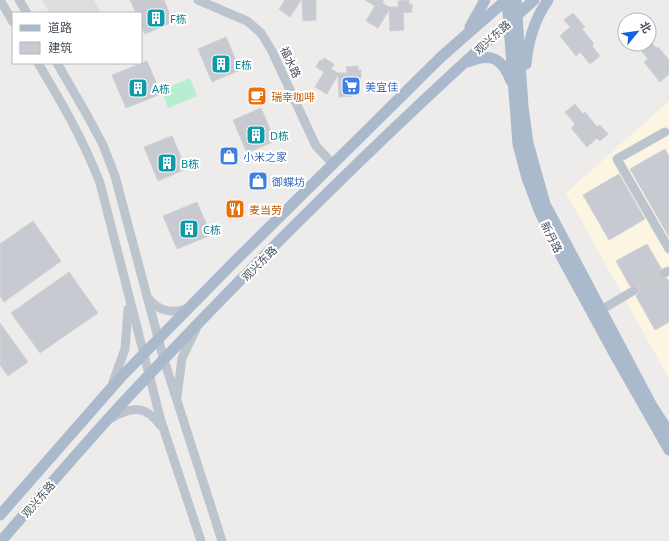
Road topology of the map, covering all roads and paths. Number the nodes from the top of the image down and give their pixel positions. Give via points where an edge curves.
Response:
1 (0, 0) edge
2 (19, 0) edge
3 (198, 0) edge
4 (485, 0) edge
5 (507, 0) edge
6 (516, 0) edge
7 (534, 0) edge
8 (548, 0) edge
9 (26, 12) edge
10 (513, 18) junction
11 (12, 20) edge
12 (462, 38) junction
13 (39, 64) edge
14 (57, 64) edge
15 (462, 65) junction
16 (513, 86) junction
17 (523, 107) junction
18 (668, 133) edge
19 (333, 164) junction
20 (669, 249) edge
21 (633, 291) tunnel mouth
22 (127, 292) junction
23 (147, 296) junction
24 (189, 308) junction
25 (600, 310) junction
26 (200, 323) junction
27 (158, 339) junction
28 (144, 354) junction
29 (164, 360) junction
30 (149, 376) junction
31 (108, 392) junction
32 (177, 404) junction
33 (107, 421) junction
34 (665, 427) edge
35 (166, 436) junction
36 (669, 450) edge
37 (0, 515) edge
38 (1, 541) edge
39 (201, 541) edge
40 (222, 541) edge

1 - 11 street
2 - 9 street
3 - 19 street, 福水路 via 246,21 261,33 272,51 316,146
4 - 12 main road
5 - 10 main road, 新丹路
5 - 12 main road, 观兴东路
6 - 10 main road, 新丹路
7 - 10 main road, 观兴东路
8 - 17 main road via 535,22 529,40
10 - 15 main road, 观兴东路
10 - 16 main road, 新丹路
10 - 17 main road, 新丹路
12 - 19 main road, 观兴东路
13 - 22 street via 87,150 105,202
14 - 23 street via 103,145 115,176
15 - 16 main road via 480,58 495,58 506,69
15 - 26 main road, 观兴东路 via 389,133
16 - 34 main road, 新丹路 via 518,144 539,210 554,243
17 - 25 main road, 新丹路 via 528,143 545,204
18 - 20 street via 618,159
19 - 24 main road, 观兴东路
21 - 25 street
22 - 28 street
22 - 31 street via 129,312 125,349 118,373
23 - 24 street via 165,311 176,312
23 - 27 street
24 - 27 main road, 观兴东路
25 - 34 main road, 新丹路
26 - 29 main road, 观兴东路
26 - 32 street via 182,358
27 - 28 main road, 观兴东路
27 - 29 street
28 - 30 street
28 - 31 main road, 观兴东路
29 - 30 main road, 观兴东路
29 - 32 street
30 - 33 main road, 观兴东路
30 - 35 street
31 - 37 main road, 观兴东路
32 - 40 street
33 - 35 street via 128,410 141,410 156,418
33 - 38 main road, 观兴东路
34 - 36 main road, 新丹路
35 - 39 street

